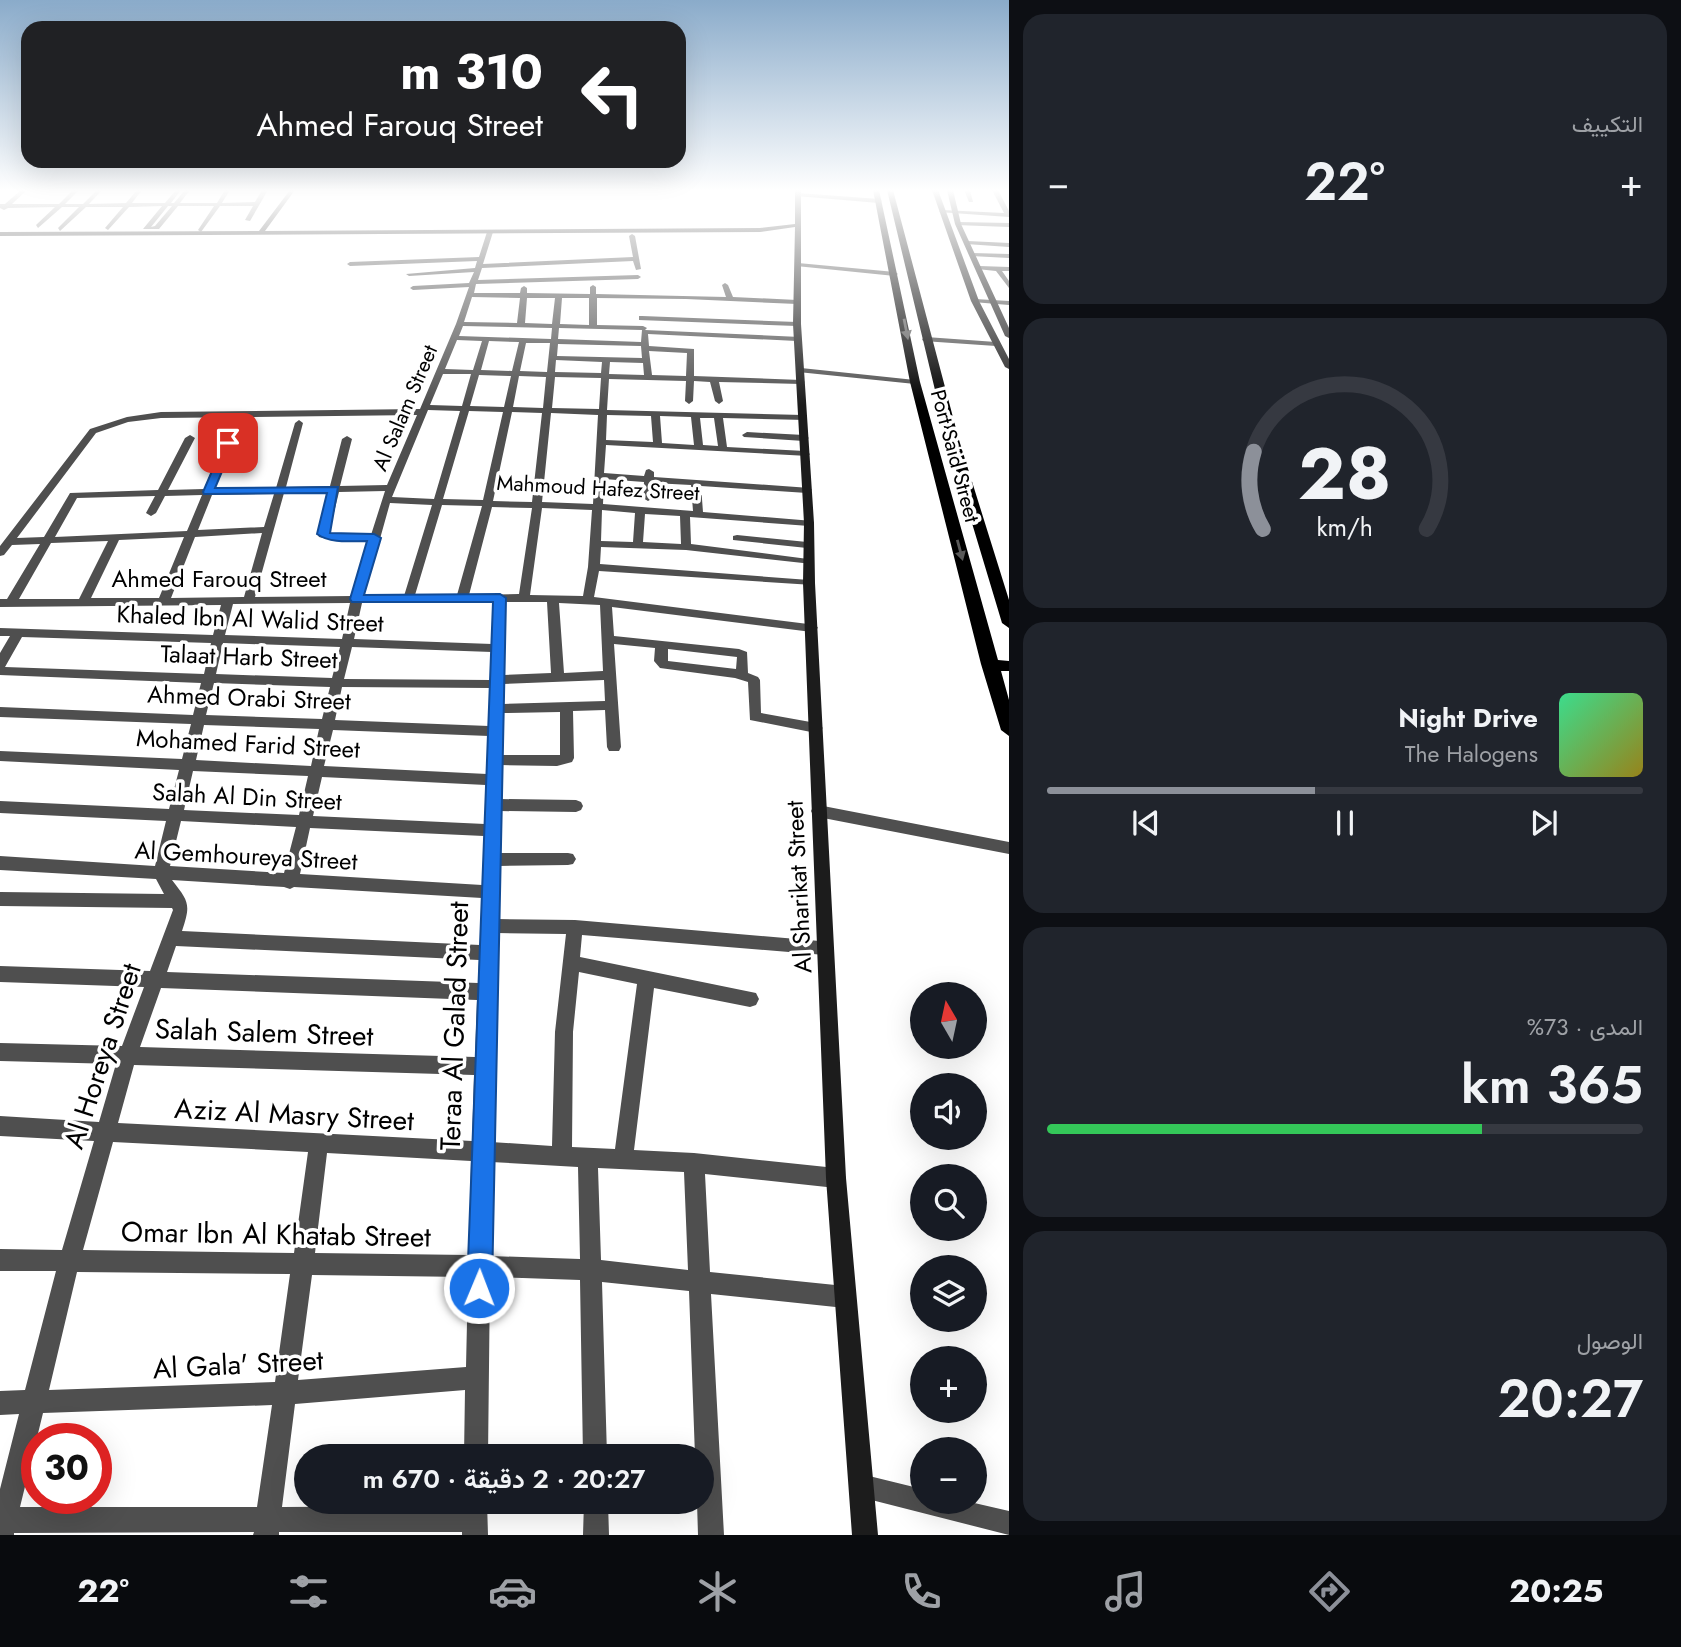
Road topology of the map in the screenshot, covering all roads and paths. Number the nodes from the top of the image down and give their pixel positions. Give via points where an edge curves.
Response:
1 (593, 261) edge
2 (480, 262) junction
3 (579, 262) edge
4 (637, 262) edge
5 (798, 262) edge
6 (892, 262) edge
7 (907, 262) edge
8 (960, 262) edge
9 (976, 262) edge
10 (350, 264) dead end
11 (527, 264) junction
12 (798, 265) junction
13 (979, 268) junction
14 (998, 269) junction
15 (1009, 269) edge
16 (409, 274) dead end
17 (895, 274) junction
18 (638, 277) junction
19 (593, 278) junction
20 (525, 280) junction
21 (472, 283) junction
22 (671, 284) dead end
23 (697, 284) dead end
24 (725, 285) dead end
25 (1009, 286) edge
26 (413, 288) dead end
27 (559, 296) junction
28 (593, 296) junction
29 (640, 297) junction
30 (674, 297) junction
31 (686, 297) junction
32 (701, 298) junction
33 (468, 299) junction
34 (730, 299) junction
35 (523, 300) junction
36 (975, 301) junction
37 (797, 302) junction
38 (993, 302) junction
39 (1009, 303) edge
40 (687, 306) junction
41 (726, 308) dead end
42 (488, 312) dead end
43 (642, 318) junction
44 (689, 320) junction
45 (460, 324) junction
46 (490, 325) junction
47 (521, 325) junction
48 (556, 326) junction
49 (593, 327) junction
50 (644, 330) junction
51 (797, 332) junction
52 (453, 338) junction
53 (486, 339) junction
54 (926, 339) junction
55 (1009, 339) edge
56 (523, 340) junction
57 (555, 341) junction
58 (995, 342) junction
59 (645, 346) junction
60 (553, 358) junction
61 (606, 359) junction
62 (647, 361) junction
63 (1009, 367) edge
64 (439, 371) junction
65 (477, 372) junction
66 (516, 373) junction
67 (552, 374) junction
68 (605, 376) junction
69 (801, 376) junction
70 (648, 377) junction
71 (688, 378) junction
72 (714, 379) junction
73 (915, 382) junction
74 (688, 401) dead end
75 (719, 401) dead end
76 (466, 408) junction
77 (509, 409) junction
78 (423, 410) junction
79 (548, 410) junction
80 (603, 412) junction
81 (655, 414) junction
82 (695, 415) junction
83 (718, 415) junction
84 (803, 418) junction
85 (299, 424) dead end
86 (747, 435) dead end
87 (190, 438) dead end
88 (347, 439) dead end
89 (601, 442) junction
90 (228, 443) dead end
91 (658, 446) junction
92 (805, 446) junction
93 (699, 448) junction
94 (723, 449) junction
95 (648, 475) junction
96 (600, 476) junction
97 (696, 483) junction
98 (390, 488) junction
99 (334, 489) junction
100 (807, 490) junction
101 (280, 491) junction
102 (208, 492) junction
103 (162, 493) junction
104 (648, 498) dead end
105 (386, 500) junction
106 (439, 500) junction
107 (488, 502) junction
108 (537, 505) junction
109 (598, 507) junction
110 (640, 510) junction
111 (685, 512) junction
112 (151, 513) dead end
113 (698, 513) junction
114 (737, 515) junction
115 (808, 523) junction
116 (269, 530) junction
117 (192, 534) junction
118 (115, 537) junction
119 (374, 538) junction
120 (737, 538) junction
121 (47, 540) junction
122 (8, 542) junction
123 (595, 544) junction
124 (638, 545) junction
125 (807, 545) junction
126 (686, 547) junction
127 (738, 552) junction
128 (0, 553) edge
129 (808, 562) junction
130 (594, 567) junction
131 (738, 577) junction
132 (808, 583) junction
133 (409, 598) junction
134 (462, 598) junction
135 (500, 598) junction
136 (523, 598) junction
137 (249, 599) junction
138 (356, 599) junction
139 (553, 599) junction
140 (164, 600) junction
141 (229, 600) junction
142 (588, 600) junction
143 (84, 601) junction
144 (6, 603) edge
145 (606, 603) junction
146 (1009, 623) edge
147 (812, 628) junction
148 (0, 632) edge
149 (18, 632) junction
150 (219, 638) junction
151 (608, 639) junction
152 (346, 644) junction
153 (662, 645) junction
154 (498, 648) junction
155 (0, 664) edge
156 (989, 664) junction
157 (1009, 666) edge
158 (0, 671) edge
159 (609, 675) junction
160 (740, 675) junction
161 (558, 677) junction
162 (209, 678) junction
163 (497, 682) junction
164 (337, 683) junction
165 (1004, 691) edge
166 (612, 705) junction
167 (566, 707) junction
168 (496, 709) junction
169 (0, 712) edge
170 (198, 720) junction
171 (327, 724) junction
172 (816, 728) junction
173 (1009, 730) edge
174 (495, 731) junction
175 (614, 747) dead end
176 (0, 755) edge
177 (494, 760) junction
178 (187, 764) junction
179 (316, 770) junction
180 (494, 780) junction
181 (493, 805) junction
182 (576, 806) dead end
183 (0, 807) edge
184 (818, 811) junction
185 (174, 817) junction
186 (304, 822) junction
187 (492, 830) junction
188 (1009, 848) edge
189 (491, 859) junction
190 (568, 859) dead end
191 (0, 863) edge
192 (162, 874) junction
193 (290, 882) junction
194 (490, 892) junction
195 (0, 900) edge
196 (180, 901) junction
197 (489, 926) junction
198 (575, 927) junction
199 (170, 938) junction
200 (825, 947) junction
201 (488, 953) junction
202 (571, 963) junction
203 (0, 974) edge
204 (646, 979) junction
205 (155, 980) junction
206 (487, 992) junction
207 (750, 999) dead end
208 (0, 1052) edge
209 (128, 1055) junction
210 (484, 1066) junction
211 (0, 1126) edge
212 (106, 1132) junction
213 (319, 1143) junction
214 (481, 1152) junction
215 (562, 1156) junction
216 (588, 1158) junction
217 (623, 1160) junction
218 (694, 1163) junction
219 (835, 1178) junction
220 (0, 1260) edge
221 (69, 1262) junction
222 (302, 1265) junction
223 (480, 1266) junction
224 (591, 1270) junction
225 (699, 1282) junction
226 (845, 1297) junction
227 (477, 1378) junction
228 (285, 1393) junction
229 (35, 1402) junction
230 (0, 1403) edge
231 (476, 1444) edge
232 (595, 1444) edge
233 (861, 1486) junction
234 (596, 1514) edge
235 (475, 1519) edge
236 (1009, 1524) edge
237 (4, 1527) edge
238 (266, 1528) edge
239 (597, 1535) edge
240 (711, 1535) edge
241 (865, 1535) edge

1 - 19 street
2 - 10 street
2 - 11 street
2 - 16 street
2 - 21 street, Al Salam Street
3 - 11 street
4 - 18 street
5 - 12 street, Al Sharikat Street
6 - 17 main road, Port Said Street
7 - 54 main road, Port Said Street
8 - 36 street
9 - 13 street
11 - 20 street
12 - 17 street
12 - 37 street, Al Sharikat Street
13 - 14 street
13 - 38 street
14 - 15 street
14 - 25 street
17 -> 73 main road, Port Said Street
18 - 19 street
18 - 29 street
19 - 20 street
19 - 28 street
20 - 21 street
20 - 35 street
21 - 26 street
21 - 33 street, Al Salam Street
22 - 30 street
23 - 32 street
24 - 34 street
27 - 28 street
27 - 35 street
27 - 48 street
28 - 29 street
28 - 49 street
29 - 30 street
29 - 43 street
30 - 31 street
31 - 32 street
31 - 40 street
32 - 34 street
33 - 35 street
33 - 45 street, Al Salam Street
34 - 37 street
35 - 47 street
36 - 38 street
36 - 58 street
37 - 51 street, Al Sharikat Street
38 - 39 street
38 - 55 street
40 - 41 street
40 - 44 street
42 - 46 street
43 - 44 street
43 - 50 street
44 - 51 street
45 - 46 street
45 - 52 street, Al Salam Street
46 - 47 street
47 - 48 street
48 - 49 street
48 - 57 street
49 - 50 street
50 - 51 street
50 - 59 street
51 - 69 street, Al Sharikat Street
52 - 53 street
52 - 64 street, Al Salam Street
53 - 56 street
53 - 65 street
54 - 58 street
54 - 146 main road, Port Said Street
55 - 58 street
56 - 57 street
56 - 66 street
57 - 59 street
57 - 60 street
58 - 63 street
59 - 62 street
59 - 71 street via 691,351
60 - 61 street
60 - 67 street
61 - 62 street
61 - 68 street
62 - 70 street
64 - 65 street
64 - 78 street, Al Salam Street
65 - 66 street
65 - 76 street
66 - 67 street
66 - 77 street
67 - 68 street via 572,371
67 - 79 street
68 - 70 street
68 - 80 street
69 - 72 street
69 - 73 street
69 - 84 street, Al Sharikat Street
70 - 71 street
71 - 72 street
71 - 74 street
72 - 75 street
73 -> 156 main road, Port Said Street
76 - 77 street
76 - 78 street
76 - 106 street
77 - 79 street
77 - 107 street
78 - 98 street, Al Salam Street
78 - 122 street via 161,415 108,425 93,431
79 - 80 street
79 - 108 street
80 - 81 street
80 - 89 street
81 - 82 street
81 - 91 street
82 - 83 street
82 - 93 street
83 - 84 street
83 - 94 street
84 - 92 street, Al Sharikat Street
85 - 101 street
86 - 92 street
87 - 103 street
88 - 99 street
89 - 91 street
89 - 96 street
90 - 102 street
91 - 93 street
92 - 94 street
92 - 100 street, Al Sharikat Street
93 - 94 street
95 - 96 street
95 - 97 street
95 - 104 street
96 - 109 street
97 - 100 street
97 - 113 street
98 - 99 street
98 - 105 street, Al Salam Street
99 - 101 street
99 - 119 street via 323,534
100 - 115 street, Al Sharikat Street
101 - 102 street
101 - 116 street
102 - 103 street
102 - 117 street
103 - 112 street
103 - 121 street via 72,496
105 - 106 street, Mahmoud Hafez Street
105 - 119 street, Al Salam Street
106 - 107 street, Mahmoud Hafez Street
106 - 133 street
107 - 108 street, Mahmoud Hafez Street
107 - 134 street
108 - 109 street, Mahmoud Hafez Street
108 - 136 street
109 - 110 street, Mahmoud Hafez Street
109 - 123 street
110 - 111 street, Mahmoud Hafez Street
110 - 124 street
111 - 113 street, Mahmoud Hafez Street
111 - 126 street
113 - 114 street, Mahmoud Hafez Street
114 - 115 street, Mahmoud Hafez Street
114 - 120 street
115 - 125 street, Al Sharikat Street
116 - 117 street
116 - 137 street
117 - 118 street
117 - 140 street
118 - 121 street
118 - 143 street
119 - 138 street, Al Salam Street
120 - 125 street
120 - 127 street
121 - 122 street
121 - 144 street
122 - 128 street
123 - 124 street
123 - 130 street
124 - 126 street
125 - 129 street, Al Sharikat Street
126 - 127 street
127 - 129 street
127 - 131 street
129 - 132 street, Al Sharikat Street
130 - 131 street
130 - 142 street
131 - 132 street
132 - 147 street, Al Sharikat Street
133 - 134 street, Ahmed Farouq Street
133 - 138 street, Ahmed Farouq Street
134 - 135 street, Ahmed Farouq Street
135 - 136 street, Ahmed Farouq Street
135 - 154 street, Teraa Al Galad Street
136 - 139 street, Ahmed Farouq Street
137 - 138 street, Ahmed Farouq Street
137 - 141 street, Ahmed Farouq Street
138 - 152 street, Al Salam Street
139 - 142 street, Ahmed Farouq Street
139 - 161 street
140 - 141 street, Ahmed Farouq Street
140 - 143 street, Ahmed Farouq Street
141 - 150 street
142 - 145 street, Ahmed Farouq Street
143 - 144 street, Ahmed Farouq Street
145 - 147 street, Ahmed Farouq Street
145 - 151 street
147 - 172 street, Al Sharikat Street
148 - 149 street, Khaled Ibn Al Walid Street
149 - 150 street, Khaled Ibn Al Walid Street
149 - 155 street
150 - 152 street, Khaled Ibn Al Walid Street
150 - 162 street
151 - 153 street
151 - 159 street
152 - 154 street, Khaled Ibn Al Walid Street
152 - 164 street, Al Salam Street
153 - 160 street via 660,661 664,665
153 - 160 street via 741,653
154 - 163 street, Teraa Al Galad Street
156 - 157 main road
156 - 165 main road, Port Said Street
158 - 162 street, Talaat Harb Street
159 - 161 street, Talaat Harb Street
159 - 166 street
160 - 172 street via 754,680 755,717
161 - 163 street, Talaat Harb Street
162 - 164 street, Talaat Harb Street
162 - 170 street
163 - 164 street, Talaat Harb Street
163 - 168 street, Teraa Al Galad Street
164 - 171 street, Al Salam Street
165 - 173 main road, Port Said Street
166 - 167 street
166 - 175 street
167 - 168 street
167 - 177 street via 567,758
168 - 174 street, Teraa Al Galad Street
169 - 170 street, Ahmed Orabi Street
170 - 171 street, Ahmed Orabi Street
170 - 178 street
171 - 174 street, Ahmed Orabi Street
171 - 179 street, Al Salam Street
172 - 184 street, Al Sharikat Street
174 - 177 street, Teraa Al Galad Street
176 - 178 street, Mohamed Farid Street
177 - 180 street, Teraa Al Galad Street
178 - 179 street, Mohamed Farid Street
178 - 185 street
179 - 180 street, Mohamed Farid Street
179 - 186 street, Al Salam Street
180 - 181 street, Teraa Al Galad Street
181 - 182 street
181 - 187 street, Teraa Al Galad Street
183 - 185 street, Salah Al Din Street
184 - 188 street
184 - 200 street, Al Sharikat Street
185 - 186 street, Salah Al Din Street
185 - 192 street
186 - 187 street, Salah Al Din Street
186 - 193 street, Al Salam Street
187 - 189 street, Teraa Al Galad Street
189 - 190 street
189 - 194 street, Teraa Al Galad Street
191 - 192 street, Al Gemhoureya Street
192 - 193 street, Al Gemhoureya Street
192 - 196 street via 166,887
193 - 194 street, Al Gemhoureya Street
194 - 197 street, Teraa Al Galad Street
195 - 196 street
196 - 199 street, Al Horeya Street
197 - 198 street
197 - 201 street, Teraa Al Galad Street
198 - 200 street
198 - 202 street
199 - 201 street
199 - 205 street, Al Horeya Street
200 - 219 street, Al Sharikat Street
201 - 206 street, Teraa Al Galad Street
202 - 204 street
202 - 215 street via 564,1032
203 - 205 street
204 - 207 street
204 - 217 street
205 - 206 street
205 - 209 street, Al Horeya Street
206 - 210 street, Teraa Al Galad Street
208 - 209 street, Salah Salem Street
209 - 210 street, Salah Salem Street
209 - 212 street, Al Horeya Street
210 - 214 street, Teraa Al Galad Street
211 - 212 street, Aziz Al Masry Street
212 - 213 street, Aziz Al Masry Street
212 - 221 street, Al Horeya Street
213 - 214 street, Aziz Al Masry Street
213 - 222 street
214 - 215 street, Aziz Al Masry Street
214 - 223 street, Teraa Al Galad Street
215 - 216 street, Aziz Al Masry Street
216 - 217 street, Aziz Al Masry Street
216 - 224 street
217 - 218 street, Aziz Al Masry Street
218 - 219 street, Aziz Al Masry Street
218 - 225 street
219 - 226 street, Al Sharikat Street
220 - 221 street, Omar Ibn Al Khatab Street
221 - 222 street, Omar Ibn Al Khatab Street
221 - 229 street, Al Horeya Street
222 - 223 street, Omar Ibn Al Khatab Street
222 - 228 street
223 - 224 street, Omar Ibn Al Khatab Street
223 - 227 street, Teraa Al Galad Street
224 - 225 street, Omar Ibn Al Khatab Street
224 - 232 street
225 - 226 street, Omar Ibn Al Khatab Street
225 - 240 street
226 - 233 street, Al Sharikat Street
227 - 228 street, Al Gala' Street
227 - 231 street, Teraa Al Galad Street
228 - 229 street, Al Gala' Street
228 - 238 street
229 - 230 street, Al Gala' Street
229 - 237 street, Al Horeya Street
233 - 236 street
233 - 241 street, Al Sharikat Street
234 - 239 street
235 - 238 street
237 - 238 street

